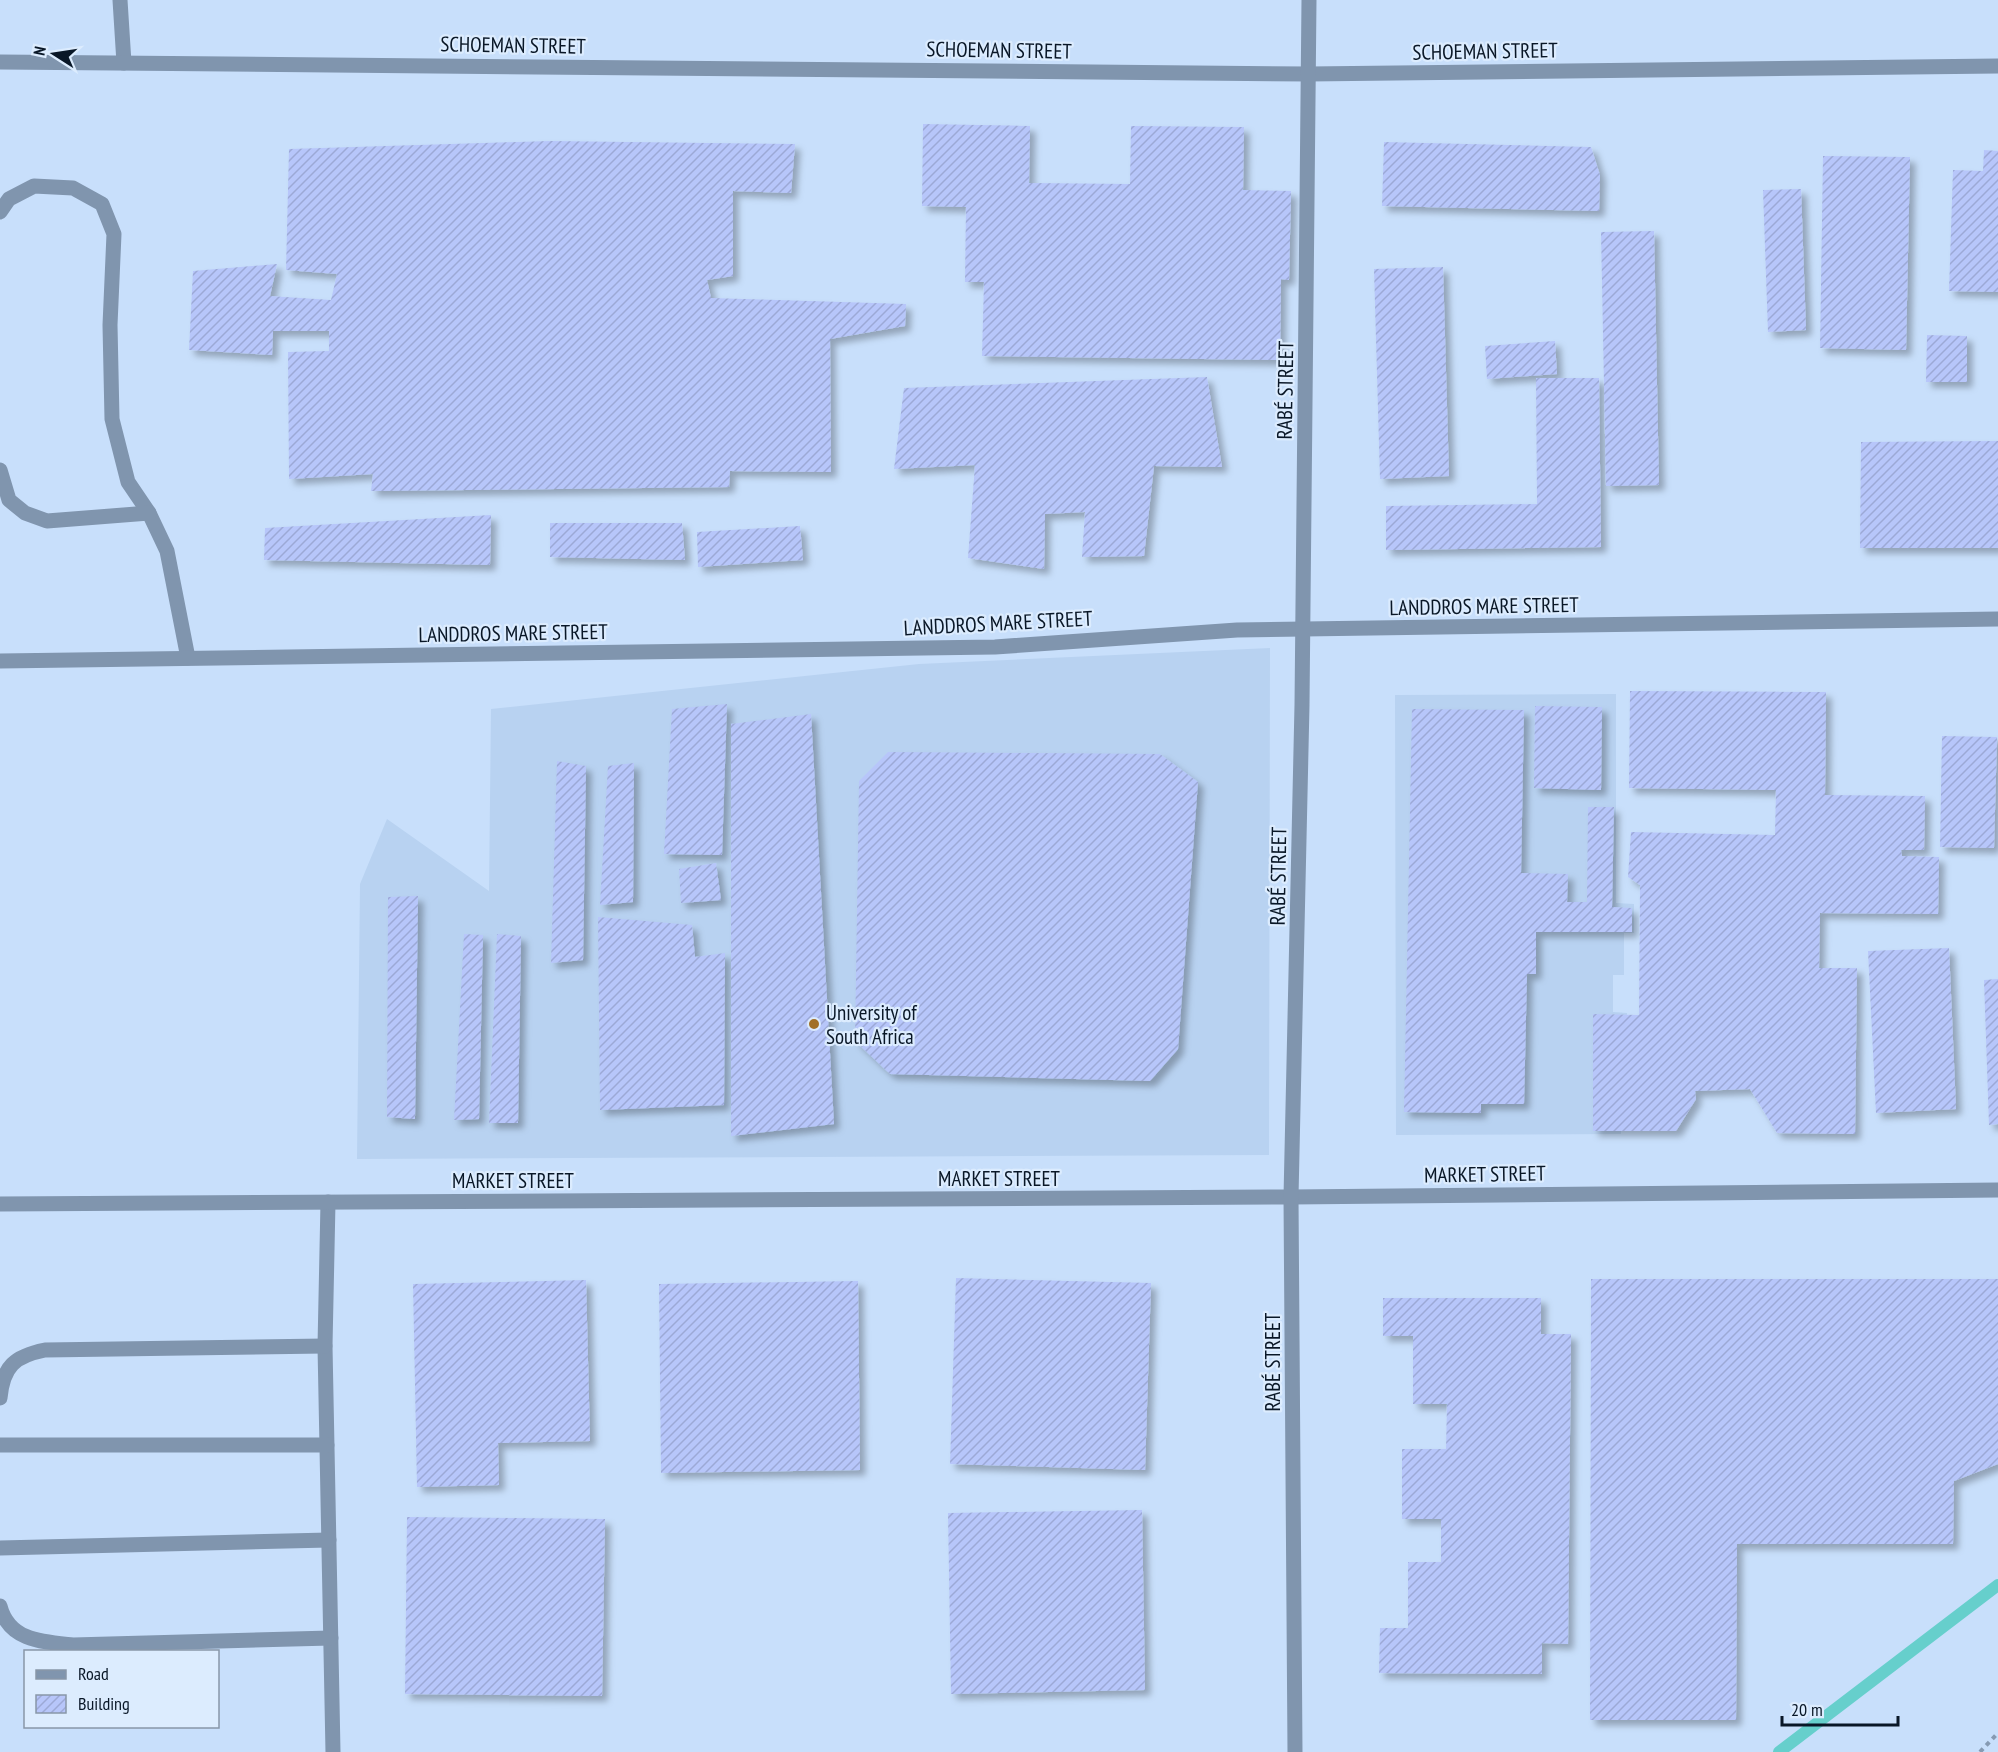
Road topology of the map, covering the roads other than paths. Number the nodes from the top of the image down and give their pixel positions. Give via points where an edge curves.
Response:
1 (120, 0) edge
2 (1309, 0) edge
3 (0, 62) edge
4 (124, 63) junction
5 (1998, 66) edge
6 (1309, 74) junction
7 (0, 212) edge
8 (0, 470) edge
9 (149, 513) junction
10 (1998, 618) edge
11 (1303, 629) junction
12 (188, 658) junction
13 (0, 661) edge
14 (1998, 1190) edge
15 (1291, 1197) junction
16 (328, 1202) junction
17 (0, 1204) edge
18 (325, 1346) junction
19 (0, 1398) edge
20 (0, 1445) edge
21 (327, 1445) junction
22 (329, 1540) junction
23 (0, 1548) edge
24 (0, 1606) edge
25 (331, 1638) junction
26 (333, 1752) edge
27 (1295, 1752) edge

1 - 4 street
2 - 6 street, RABÉ STREET
3 - 4 street, SCHOEMAN STREET
4 - 6 street, SCHOEMAN STREET
5 - 6 street, SCHOEMAN STREET
6 - 11 street, RABÉ STREET
7 - 9 street via 9,199 34,186 73,188 102,204 114,234 110,325 112,419 128,482
8 - 9 street via 9,500 25,513 46,521
9 - 12 street via 167,551
10 - 11 street, LANDDROS MARE STREET
11 - 12 street, LANDDROS MARE STREET via 995,647
11 - 15 street, RABÉ STREET
12 - 13 street, LANDDROS MARE STREET
14 - 15 street, MARKET STREET
15 - 16 street, MARKET STREET
15 - 27 street, RABÉ STREET
16 - 17 street, MARKET STREET
16 - 18 street
18 - 19 street via 45,1350 24,1354 11,1365
18 - 21 street
20 - 21 street
21 - 22 street
22 - 23 street
22 - 25 street
24 - 25 street via 3,1619 37,1642 73,1645
25 - 26 street

